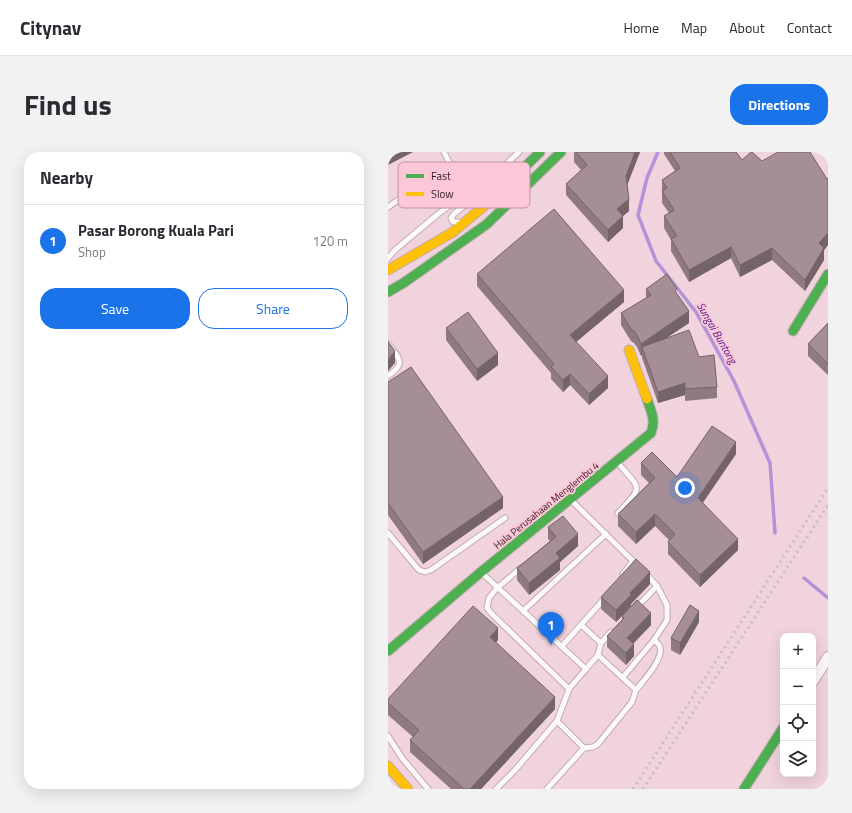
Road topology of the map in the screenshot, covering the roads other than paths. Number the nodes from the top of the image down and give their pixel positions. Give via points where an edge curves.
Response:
1 (444, 152) edge
2 (519, 152) edge
3 (540, 152) edge
4 (561, 152) edge
5 (449, 162) edge
6 (508, 162) edge
7 (530, 162) edge
8 (530, 182) edge
9 (398, 200) edge
10 (388, 207) edge
11 (446, 208) edge
12 (461, 208) edge
13 (481, 208) edge
14 (503, 208) edge
15 (466, 221) junction
16 (388, 258) edge
17 (388, 270) edge
18 (828, 274) edge
19 (388, 292) edge
20 (793, 331) dead end
21 (388, 343) edge
22 (629, 350) dead end
23 (388, 376) edge
24 (617, 462) junction
25 (571, 500) junction
26 (618, 513) edge
27 (505, 518) dead end
28 (388, 533) edge
29 (606, 534) junction
30 (633, 561) junction
31 (525, 565) edge
32 (481, 572) junction
33 (619, 579) edge
34 (657, 586) junction
35 (497, 588) junction
36 (609, 592) edge
37 (523, 611) junction
38 (632, 612) edge
39 (581, 625) junction
40 (616, 627) edge
41 (654, 640) junction
42 (601, 643) junction
43 (562, 646) junction
44 (388, 651) edge
45 (598, 655) junction
46 (828, 657) edge
47 (586, 669) junction
48 (816, 676) edge
49 (623, 677) junction
50 (570, 689) junction
51 (636, 690) junction
52 (557, 721) junction
53 (780, 733) edge
54 (388, 736) edge
55 (584, 748) junction
56 (388, 766) edge
57 (408, 789) edge
58 (428, 789) edge
59 (496, 789) edge
60 (547, 789) edge
61 (744, 789) edge

1 - 5 lane
2 - 6 lane
3 - 7 street
4 - 8 street
9 - 10 lane
11 - 16 lane
12 - 15 lane via 451,218 453,222
13 - 15 street
14 - 19 street via 486,224
15 - 17 street via 453,232
18 - 20 street
21 - 23 lane via 400,361 400,366
22 - 24 street, Hala Perusahaan Menglembu 4 via 654,416 654,425 648,437
24 - 25 street, Hala Perusahaan Menglembu 4
24 - 26 lane via 636,485 637,490 635,496
25 - 29 lane
25 - 32 street, Hala Perusahaan Menglembu 4
27 - 28 lane via 431,570 424,572 419,570
29 - 30 lane
29 - 37 lane
30 - 33 lane
30 - 34 lane
31 - 35 lane
32 - 35 lane
32 - 44 street, Hala Perusahaan Menglembu 4
34 - 38 lane
34 - 41 lane via 667,605 667,620
35 - 37 lane
35 - 50 lane via 489,598 488,608 492,614
36 - 39 lane
37 - 43 lane
39 - 42 lane
39 - 43 lane
40 - 42 lane
41 - 49 lane
41 - 51 lane via 660,646 661,652 656,664
42 - 45 lane
43 - 47 lane
45 - 47 lane
45 - 49 lane
46 - 48 street
47 - 50 lane
49 - 51 lane
50 - 52 lane
51 - 55 lane via 632,702 598,744
52 - 55 lane
52 - 59 lane via 516,770
53 - 61 street
54 - 58 lane via 402,758
55 - 60 lane
56 - 57 street

